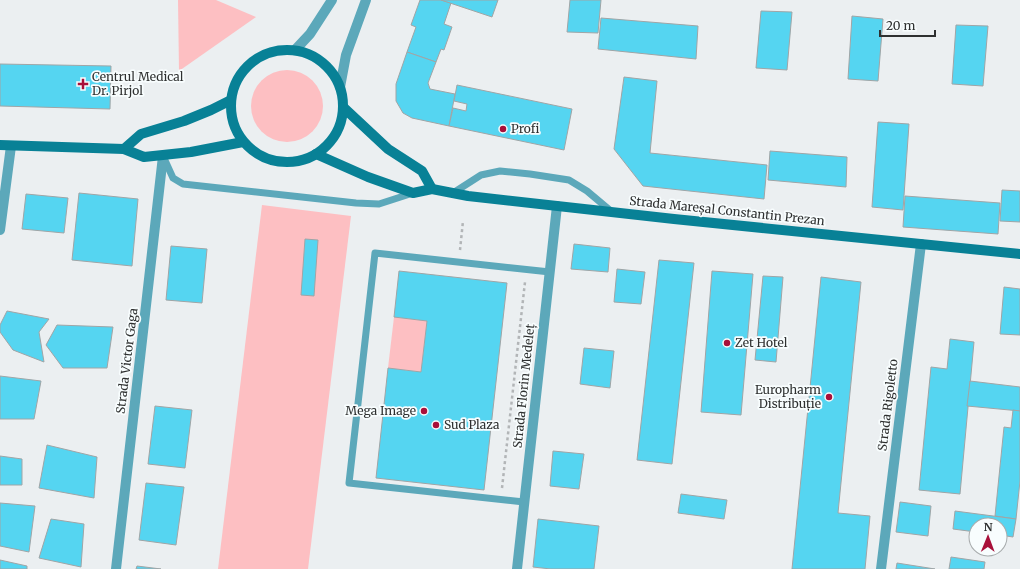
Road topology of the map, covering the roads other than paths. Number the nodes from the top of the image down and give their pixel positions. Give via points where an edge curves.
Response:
1 (332, 0) edge
2 (366, 0) edge
3 (294, 50) junction
4 (340, 87) junction
5 (231, 100) junction
6 (343, 107) junction
7 (243, 142) junction
8 (0, 145) edge
9 (11, 146) junction
10 (124, 149) junction
11 (316, 154) junction
12 (163, 156) junction
13 (432, 189) junction
14 (413, 193) junction
15 (453, 193) junction
16 (558, 206) junction
17 (612, 212) junction
18 (0, 230) edge
19 (921, 244) junction
20 (1020, 254) edge
21 (550, 272) junction
22 (524, 502) junction
23 (116, 569) edge
24 (517, 569) edge
25 (881, 569) edge

1 - 3 street via 310,34
2 - 4 street via 346,55
3 - 4 main road via 322,62 333,73
3 - 5 main road via 276,51 260,57 245,68 235,83
4 - 6 main road
5 - 7 main road via 231,115 235,129
5 - 10 main road via 184,121 141,134
6 - 11 main road via 340,125 331,142
6 - 13 main road via 388,149 422,172
7 - 11 main road via 255,153 270,160 302,160
7 - 12 main road
8 - 9 main road
9 - 10 main road
9 - 18 street
10 - 12 main road via 144,158
11 - 14 main road
12 - 14 lane via 173,178 184,184 379,204
12 - 23 street, Strada Victor Gaga
13 - 14 main road, Strada Mareșal Constantin Prezan
13 - 15 main road, Strada Mareșal Constantin Prezan
15 - 16 main road, Strada Mareșal Constantin Prezan
15 - 17 lane via 481,175 500,171 530,174 569,180
16 - 17 main road, Strada Mareșal Constantin Prezan
16 - 21 street, Strada Florin Medeleț
17 - 19 main road, Strada Mareșal Constantin Prezan
19 - 20 main road, Strada Mareșal Constantin Prezan
19 - 25 street, Strada Rigoletto
21 - 22 street, Strada Florin Medeleț
21 - 22 lane via 375,253 349,483
22 - 24 street, Strada Florin Medeleț

